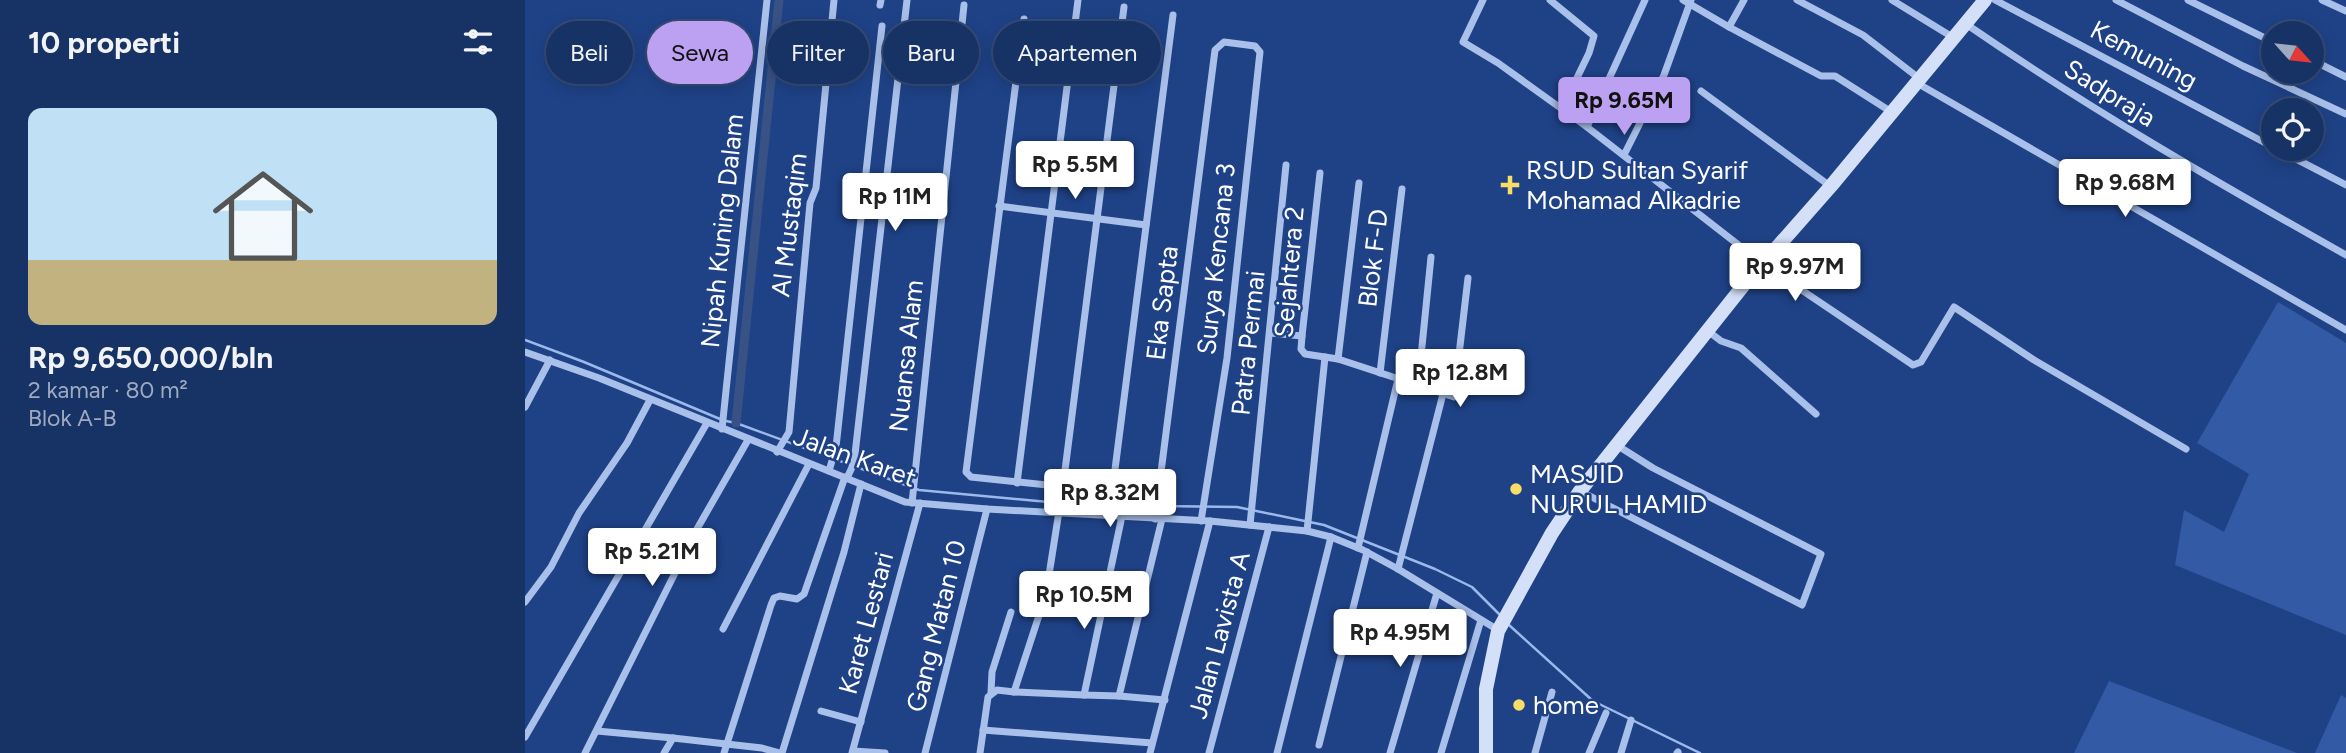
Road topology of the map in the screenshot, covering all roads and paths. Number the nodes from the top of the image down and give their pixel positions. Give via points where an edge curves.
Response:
1 (767, 0) edge
2 (834, 0) edge
3 (907, 0) edge
4 (1078, 0) edge
5 (1483, 0) edge
6 (1550, 0) edge
7 (1645, 0) edge
8 (1744, 0) edge
9 (1797, 0) edge
10 (1892, 0) edge
11 (1985, 0) edge
12 (1995, 0) edge
13 (2116, 0) edge
14 (2188, 0) edge
15 (2322, 0) edge
16 (1688, 1) edge
17 (964, 5) dead end
18 (1124, 7) dead end
19 (2346, 11) edge
20 (1173, 15) dead end
21 (1024, 19) dead end
22 (1966, 24) junction
23 (882, 26) dead end
24 (1729, 27) junction
25 (2261, 35) edge
26 (1954, 38) junction
27 (1215, 50) joint
28 (2324, 66) edge
29 (2346, 77) edge
30 (1919, 81) junction
31 (1701, 91) dead end
32 (1562, 109) junction
33 (1893, 113) junction
34 (2346, 114) edge
35 (1587, 127) junction
36 (2261, 141) edge
37 (1624, 155) junction
38 (2300, 161) edge
39 (1286, 165) dead end
40 (1320, 173) dead end
41 (1359, 183) dead end
42 (2346, 185) edge
43 (1831, 186) junction
44 (1402, 189) dead end
45 (999, 206) junction
46 (1051, 212) junction
47 (1097, 218) junction
48 (1146, 225) junction
49 (2346, 255) edge
50 (1431, 257) dead end
51 (1763, 264) junction
52 (1468, 278) dead end
53 (1707, 330) junction
54 (2346, 330) edge
55 (1270, 333) junction
56 (1301, 336) junction
57 (525, 352) edge
58 (1325, 357) junction
59 (1338, 359) junction
60 (551, 360) junction
61 (1380, 373) junction
62 (1398, 379) junction
63 (1418, 386) junction
64 (1443, 394) junction
65 (650, 400) junction
66 (525, 407) edge
67 (1816, 414) dead end
68 (707, 423) junction
69 (722, 427) junction
70 (748, 440) junction
71 (1615, 444) junction
72 (2186, 449) dead end
73 (778, 450) junction
74 (809, 464) junction
75 (830, 468) junction
76 (847, 477) junction
77 (1017, 483) junction
78 (861, 484) junction
79 (1063, 488) junction
80 (1580, 491) junction
81 (915, 502) junction
82 (987, 509) junction
83 (1060, 510) junction
84 (1122, 516) junction
85 (1158, 517) junction
86 (1204, 519) junction
87 (1250, 523) junction
88 (1269, 527) junction
89 (1307, 528) junction
90 (1331, 537) junction
91 (1359, 546) junction
92 (1367, 552) junction
93 (1399, 566) junction
94 (1437, 593) junction
95 (525, 603) edge
96 (1011, 612) dead end
97 (1481, 620) junction
98 (723, 629) dead end
99 (1499, 630) junction
100 (1014, 692) junction
101 (1552, 692) dead end
102 (991, 693) junction
103 (1084, 695) junction
104 (1119, 696) junction
105 (1165, 700) junction
106 (821, 711) dead end
107 (1606, 713) dead end
108 (1631, 720) dead end
109 (860, 722) junction
110 (983, 730) junction
111 (597, 731) junction
112 (525, 737) edge
113 (673, 738) junction
114 (1153, 743) junction
115 (728, 744) junction
116 (1319, 745) dead end
117 (852, 752) edge
118 (585, 753) edge
119 (664, 753) edge
120 (724, 753) edge
121 (781, 753) edge
122 (885, 753) edge
123 (925, 753) edge
124 (979, 753) edge
125 (1150, 753) edge
126 (1209, 753) edge
127 (1277, 753) edge
128 (1390, 753) edge
129 (1441, 753) edge
130 (1486, 753) edge
131 (1535, 753) edge
132 (1589, 753) edge
133 (1621, 753) edge

1 - 69 street, Nipah Kuning Dalam
2 - 73 street, Al Mustaqim via 789,432
3 - 76 street via 854,463
4 - 46 street
5 - 32 street via 1463,42
6 - 32 street via 1594,36
7 - 35 street
8 - 24 street
9 - 30 street via 1863,35
10 - 26 street
11 - 22 street
12 - 36 street, Kemuning
13 - 34 street
14 - 25 street
15 - 19 street
16 - 24 street
16 - 37 street via 1664,75
17 - 81 street, Nuansa Alam
18 - 47 street
20 - 48 street
21 - 45 street
22 - 26 street
22 - 49 street, Sadpraja via 2202,174
23 - 75 street via 836,447
24 - 33 street via 1821,76 1835,76
26 - 30 street
27 - 85 street, Eka Sapta
27 - 86 street, Surya Kencana 3 via 1224,42 1255,46 1260,51 1227,358
28 - 29 street
30 - 33 street
30 - 54 street
31 - 43 street
32 - 35 street
33 - 43 street
35 - 37 street
37 - 51 street
38 - 42 street, Kemuning
39 - 55 street, Patra Permai
40 - 56 street, Sejahtera 2
41 - 59 street
43 - 51 street
44 - 61 street, Blok F-D
45 - 46 street
45 - 77 street via 965,469 971,477
46 - 47 street
46 - 77 street
47 - 48 street
47 - 79 street
48 - 79 street via 1113,485 1105,491
50 - 63 street
51 - 53 street
51 - 72 street via 1915,366 1955,307 2034,360
52 - 64 street via 1455,395
53 - 67 street via 1741,348
53 - 71 street
55 - 56 street
55 - 87 street, Patra Permai
56 - 58 street, Sejahtera 2 via 1302,352
57 - 60 street, Jalan Karet
58 - 59 street, Sejahtera 2
58 - 89 street, Sejahtera 2
59 - 61 street, Sejahtera 2
60 - 65 street, Jalan Karet
60 - 66 street
61 - 62 street, Sejahtera 2
62 - 63 street, Sejahtera 2
62 - 91 street
63 - 64 street, Sejahtera 2
64 - 93 street
65 - 68 street, Jalan Karet
65 - 95 street
68 - 69 street, Jalan Karet
68 - 112 street
69 - 70 street, Jalan Karet
70 - 73 street, Jalan Karet
70 - 111 street via 697,529
71 - 80 street
71 - 80 street via 1821,554 1802,605
73 - 74 street, Jalan Karet
74 - 75 street, Jalan Karet
74 - 98 street
75 - 76 street, Jalan Karet
76 - 78 street, Jalan Karet
76 - 115 street via 804,594 797,600 774,598
77 - 79 street
78 - 81 street, Jalan Karet
78 - 121 street
79 - 83 street
80 - 99 street
81 - 82 street, Jalan Karet
81 - 109 street, Karet Lestari
82 - 83 street, Jalan Karet
82 - 123 street, Gang Matan 10
83 - 84 street, Jalan Karet
83 - 100 street via 1047,594
84 - 85 street, Jalan Karet
84 - 103 street
85 - 86 street, Jalan Karet
85 - 104 street, Eka Sapta
86 - 87 street, Jalan Karet
86 - 105 street, Surya Kencana 3
87 - 88 street, Jalan Karet
88 - 89 street, Jalan Karet
88 - 126 street, Jalan Lavista A
89 - 90 street, Jalan Karet
90 - 91 street, Jalan Karet
90 - 127 street
91 - 92 street, Jalan Karet
92 - 93 street, Jalan Karet
92 - 116 street
93 - 94 street, Jalan Karet
94 - 97 street, Jalan Karet
94 - 128 street
96 - 102 street via 992,672
97 - 99 street, Jalan Karet
97 - 129 street
99 - 130 street via 1486,689
100 - 102 street
100 - 103 street
101 - 131 street
102 - 110 street
103 - 104 street
104 - 105 street
105 - 114 street, Surya Kencana 3
106 - 109 street
107 - 132 street
108 - 133 street
109 - 117 street, Karet Lestari
110 - 114 street
110 - 124 street
111 - 113 street
111 - 118 street
113 - 115 street
113 - 119 street
114 - 125 street, Surya Kencana 3
115 - 120 street
115 - 121 street
117 - 122 street

